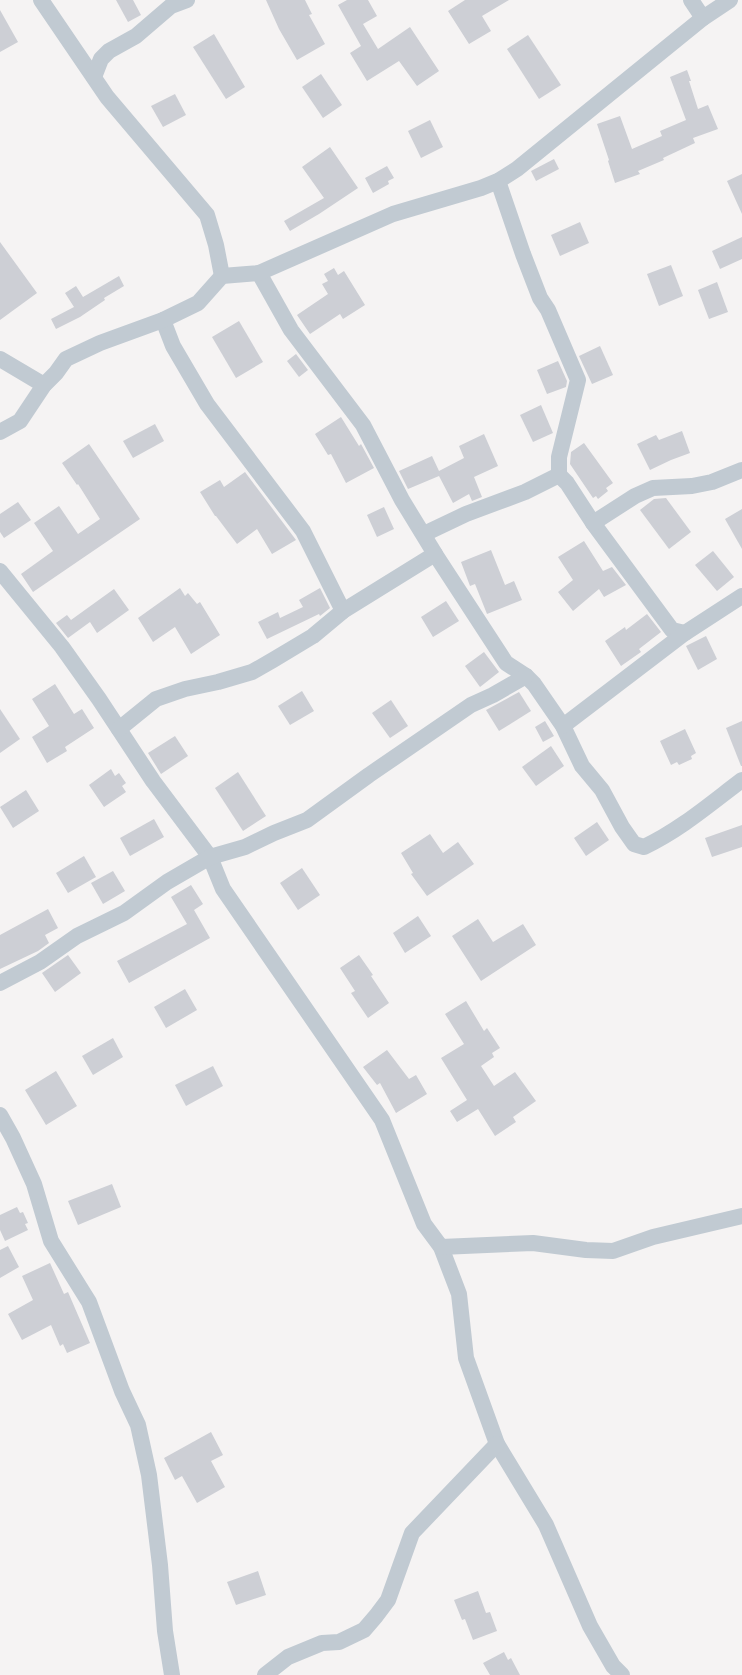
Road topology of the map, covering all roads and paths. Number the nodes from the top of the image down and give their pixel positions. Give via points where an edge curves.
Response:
1 (41, 0) edge
2 (187, 0) edge
3 (691, 0) edge
4 (730, 0) edge
5 (703, 18) junction
6 (94, 77) junction
7 (498, 181) junction
8 (259, 273) junction
9 (222, 276) junction
10 (163, 320) junction
11 (0, 359) edge
12 (44, 385) junction
13 (0, 432) edge
14 (742, 470) edge
15 (559, 475) junction
16 (593, 523) junction
17 (424, 534) junction
18 (435, 554) junction
19 (0, 571) edge
20 (742, 596) edge
21 (343, 611) junction
22 (685, 633) junction
23 (526, 676) junction
24 (563, 726) junction
25 (119, 729) junction
26 (742, 780) edge
27 (210, 857) junction
28 (0, 983) edge
29 (0, 1115) edge
30 (742, 1216) edge
31 (441, 1247) junction
32 (497, 1444) junction
33 (172, 1675) edge
34 (264, 1675) edge
35 (622, 1675) edge

1 - 6 street
2 - 6 street via 171,6 136,36 109,51
3 - 5 street
4 - 5 street
5 - 7 street
6 - 9 street via 207,215
7 - 8 street via 393,214
7 - 15 street via 540,298 578,380 559,457
8 - 9 street
8 - 17 street via 291,330 363,425
9 - 10 street via 198,303
10 - 12 street via 66,359
10 - 21 street via 173,346 207,404 303,531
11 - 12 street
12 - 13 street via 20,421
14 - 16 street via 712,482 653,489
15 - 16 street
15 - 17 street
16 - 22 street via 672,630
17 - 18 street
18 - 21 street
18 - 23 street via 506,663
19 - 25 street via 62,647
20 - 22 street
21 - 25 street via 313,636 252,672 156,699
22 - 24 street
23 - 24 street
23 - 27 street via 471,705 307,820 245,848
24 - 26 street via 582,766 602,790 622,827 634,844 644,848
25 - 27 street
27 - 28 street via 124,913 77,936
27 - 31 street via 223,889 382,1120 424,1224
29 - 33 street via 34,1184 51,1241 89,1302 138,1425 149,1475
30 - 31 street via 653,1237 613,1251 533,1243
31 - 32 street via 459,1294 466,1358
32 - 34 street via 412,1533 388,1599 364,1630 288,1657
32 - 35 street via 546,1525 590,1626

